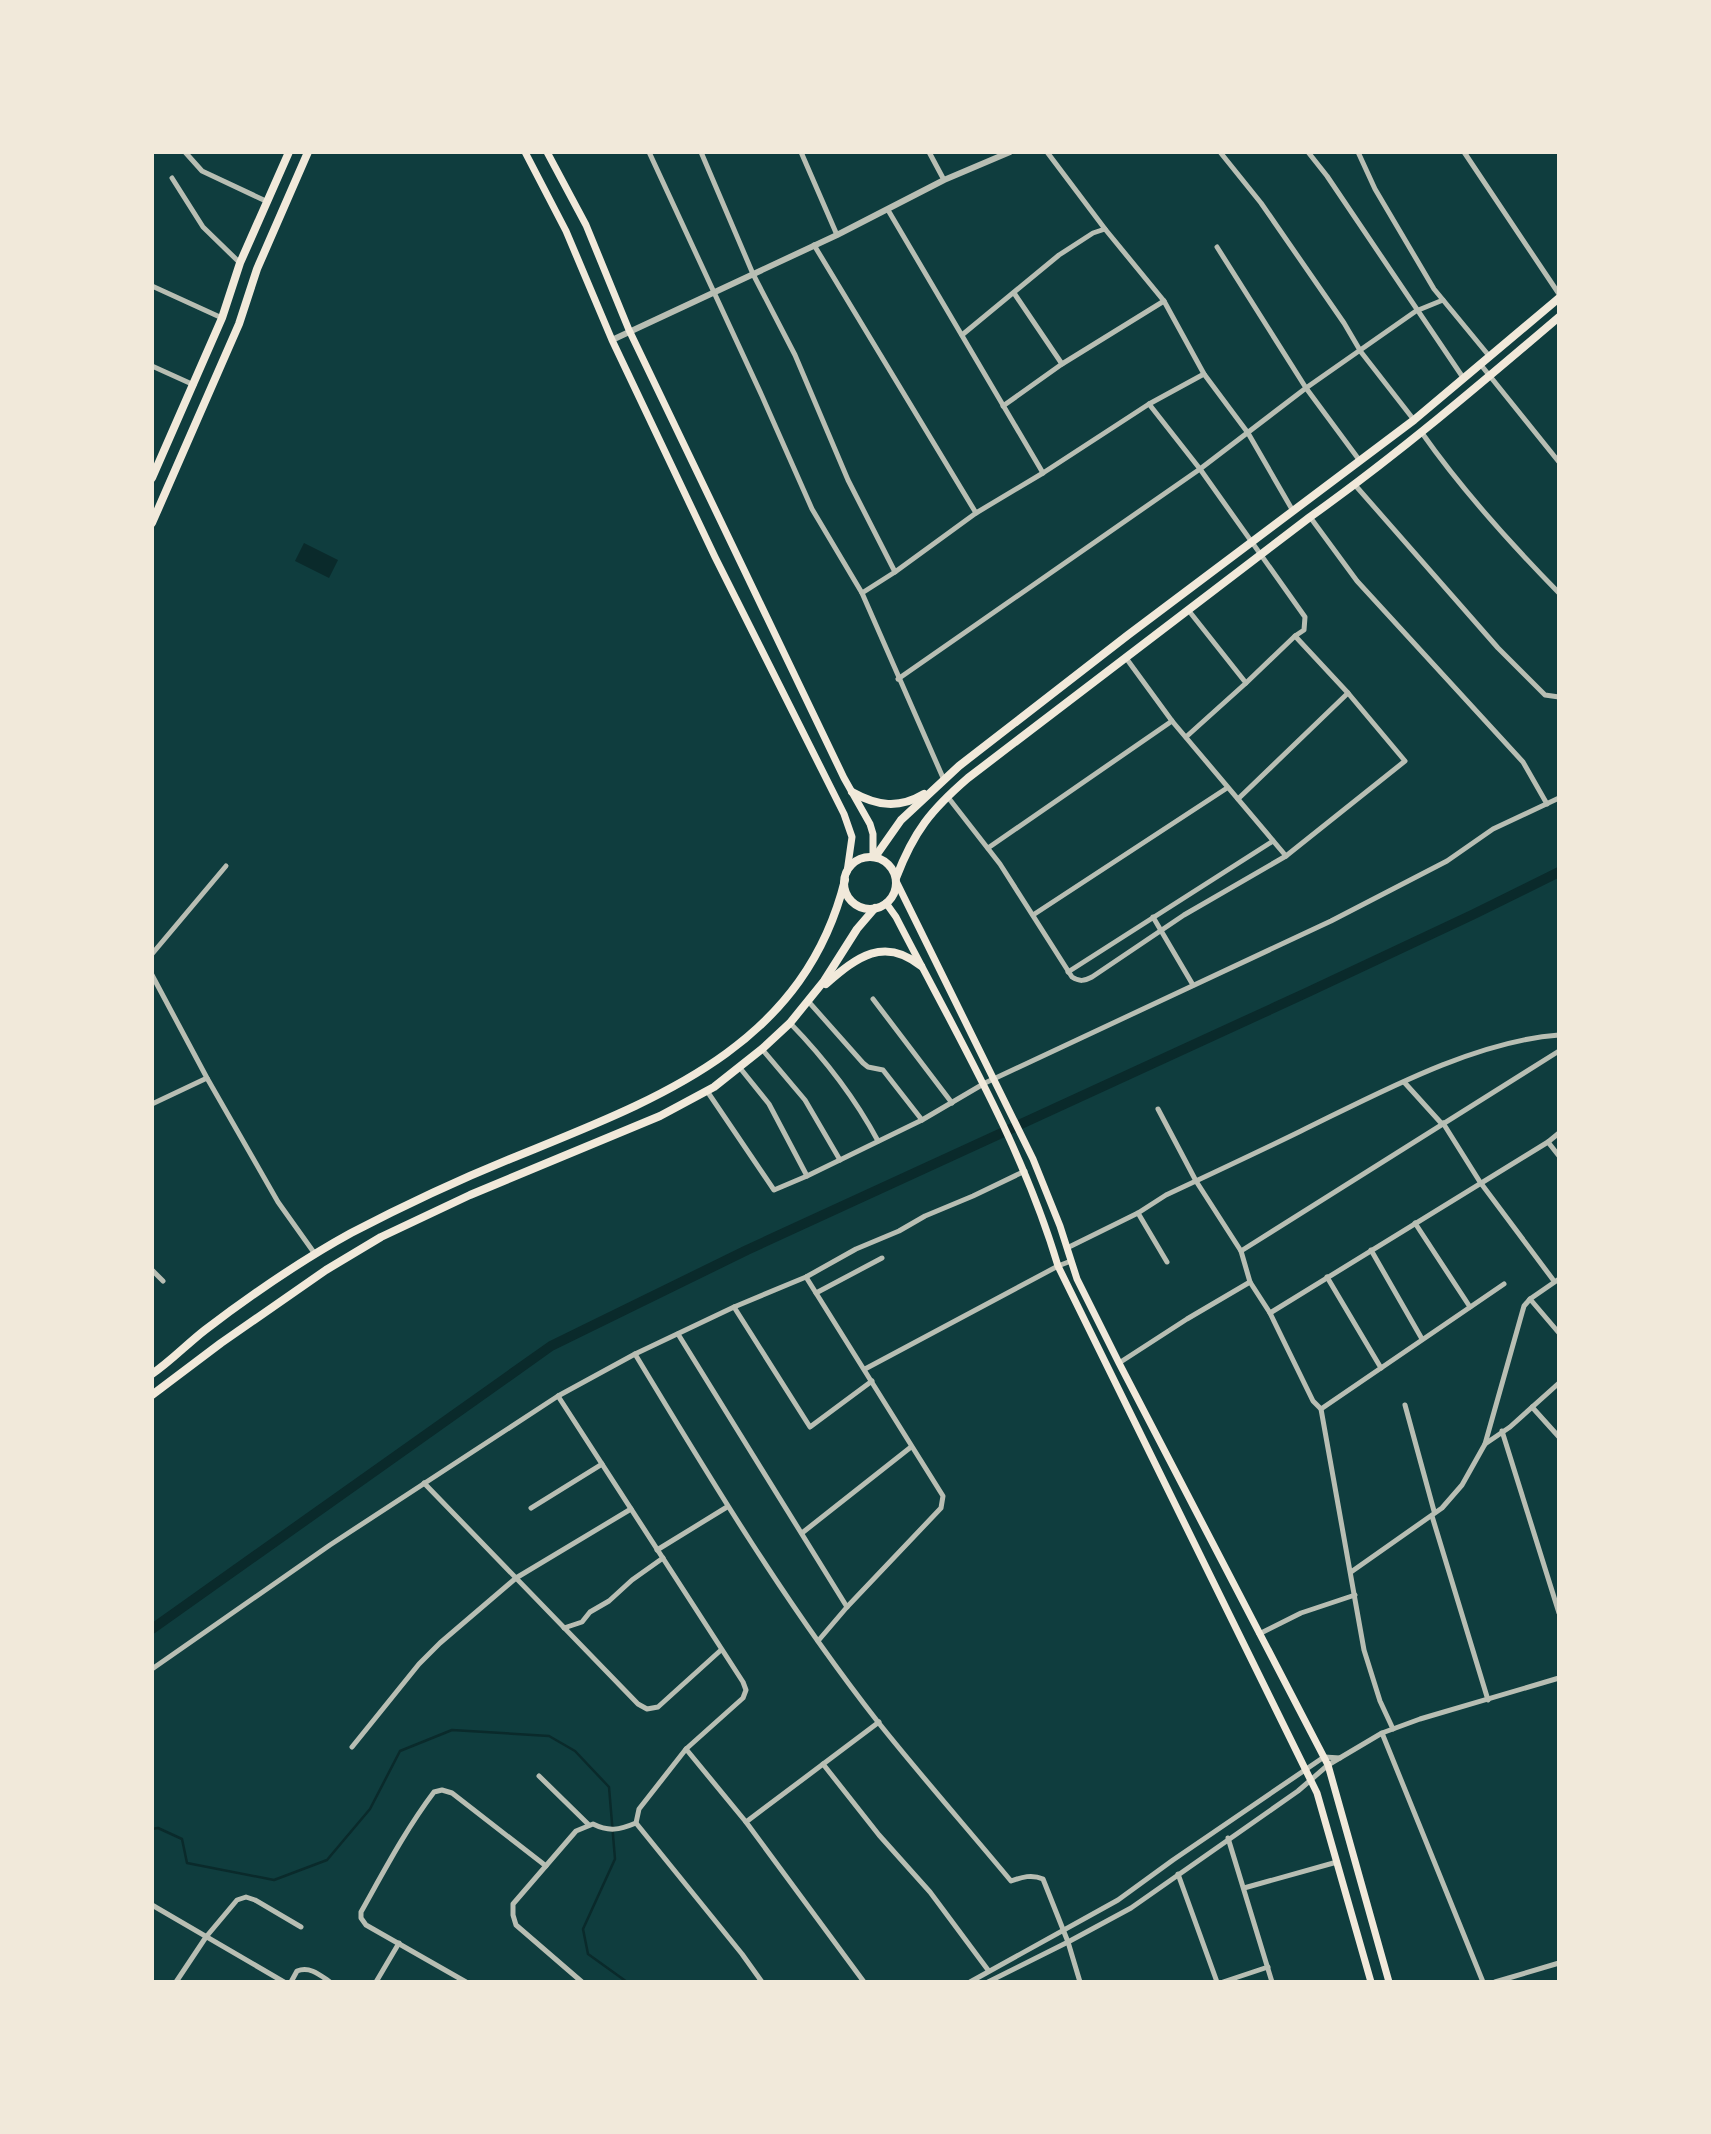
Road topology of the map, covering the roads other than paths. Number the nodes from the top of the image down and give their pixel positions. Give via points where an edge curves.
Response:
1 (185, 152) edge
2 (289, 152) edge
3 (308, 152) edge
4 (525, 152) edge
5 (547, 152) edge
6 (649, 152) edge
7 (701, 152) edge
8 (801, 152) edge
9 (929, 152) edge
10 (1010, 152) edge
11 (1047, 152) edge
12 (1220, 152) edge
13 (1308, 152) edge
14 (1359, 152) edge
15 (1464, 152) edge
16 (172, 178) dead end
17 (944, 180) junction
18 (268, 202) junction
19 (888, 210) junction
20 (1104, 229) junction
21 (837, 235) junction
22 (814, 245) junction
23 (1217, 247) dead end
24 (240, 263) junction
25 (753, 274) junction
26 (152, 286) edge
27 (714, 292) junction
28 (1014, 293) junction
29 (1559, 296) edge
30 (1443, 300) junction
31 (1164, 301) junction
32 (1416, 312) junction
33 (1559, 317) edge
34 (222, 318) junction
35 (629, 330) junction
36 (962, 335) junction
37 (612, 340) junction
38 (1361, 352) junction
39 (1490, 357) junction
40 (1062, 365) junction
41 (1481, 365) junction
42 (152, 366) edge
43 (1205, 374) junction
44 (1488, 376) junction
45 (1464, 379) junction
46 (194, 385) junction
47 (1306, 387) junction
48 (1149, 404) junction
49 (1003, 407) junction
50 (1414, 420) junction
51 (1248, 433) junction
52 (1422, 433) junction
53 (1556, 453) edge
54 (1360, 461) junction
55 (1559, 462) edge
56 (1200, 469) junction
57 (1043, 473) junction
58 (152, 478) edge
59 (1355, 485) junction
60 (1293, 511) junction
61 (976, 513) junction
62 (1310, 517) junction
63 (152, 523) edge
64 (1251, 543) junction
65 (1261, 555) junction
66 (895, 572) junction
67 (862, 593) junction
68 (1559, 593) edge
69 (1189, 611) junction
70 (1295, 636) junction
71 (1126, 657) junction
72 (898, 679) junction
73 (1246, 683) junction
74 (1348, 693) junction
75 (1559, 697) edge
76 (1172, 721) junction
77 (1186, 737) junction
78 (940, 783) junction
79 (1227, 788) junction
80 (852, 792) junction
81 (947, 796) junction
82 (1559, 798) edge
83 (1238, 799) junction
84 (1547, 804) junction
85 (1273, 841) junction
86 (988, 848) junction
87 (1286, 856) junction
88 (874, 857) junction
89 (226, 866) dead end
90 (846, 876) junction
91 (896, 879) junction
92 (886, 903) junction
93 (875, 908) junction
94 (1033, 915) junction
95 (1153, 917) junction
96 (1161, 930) junction
97 (152, 954) edge
98 (921, 965) junction
99 (1068, 972) junction
100 (152, 975) edge
101 (1193, 985) junction
102 (873, 999) dead end
103 (808, 1001) junction
104 (790, 1023) junction
105 (1559, 1035) edge
106 (762, 1049) junction
107 (1559, 1051) edge
108 (740, 1068) junction
109 (207, 1078) junction
110 (995, 1079) junction
111 (1404, 1082) junction
112 (985, 1083) junction
113 (707, 1090) junction
114 (952, 1103) junction
115 (152, 1104) edge
116 (1158, 1109) dead end
117 (922, 1120) junction
118 (1443, 1124) junction
119 (1559, 1133) edge
120 (878, 1141) junction
121 (1548, 1142) junction
122 (1559, 1156) edge
123 (840, 1160) junction
124 (1025, 1171) junction
125 (807, 1177) junction
126 (1196, 1181) junction
127 (1479, 1182) junction
128 (1138, 1213) junction
129 (1415, 1223) junction
130 (1067, 1248) junction
131 (1371, 1250) junction
132 (1241, 1251) junction
133 (315, 1254) junction
134 (882, 1258) dead end
135 (1071, 1261) junction
136 (1167, 1262) dead end
137 (1058, 1266) junction
138 (152, 1270) edge
139 (806, 1277) junction
140 (1327, 1277) junction
141 (1556, 1280) edge
142 (163, 1281) dead end
143 (1250, 1282) junction
144 (1504, 1284) dead end
145 (816, 1293) junction
146 (1530, 1299) junction
147 (734, 1307) junction
148 (1470, 1307) junction
149 (1270, 1313) junction
150 (1559, 1333) edge
151 (678, 1334) junction
152 (1422, 1339) junction
153 (635, 1354) junction
154 (1119, 1363) junction
155 (1381, 1368) junction
156 (866, 1369) junction
157 (154, 1370) edge
158 (872, 1381) junction
159 (1559, 1382) edge
160 (152, 1395) edge
161 (558, 1396) junction
162 (1405, 1405) dead end
163 (1532, 1407) junction
164 (1321, 1409) junction
165 (1502, 1431) junction
166 (1559, 1437) edge
167 (1485, 1444) junction
168 (911, 1447) junction
169 (602, 1464) junction
170 (424, 1483) junction
171 (727, 1507) junction
172 (531, 1508) dead end
173 (631, 1509) junction
174 (1433, 1513) junction
175 (802, 1533) junction
176 (657, 1550) junction
177 (663, 1558) junction
178 (1351, 1573) junction
179 (516, 1578) junction
180 (1355, 1595) junction
181 (847, 1606) junction
182 (1559, 1613) edge
183 (564, 1628) junction
184 (1259, 1634) junction
185 (818, 1641) junction
186 (722, 1650) junction
187 (152, 1669) edge
188 (1559, 1678) edge
189 (1488, 1700) junction
190 (878, 1722) junction
191 (1393, 1729) junction
192 (1382, 1733) junction
193 (352, 1747) dead end
194 (686, 1749) junction
195 (1326, 1761) junction
196 (823, 1764) junction
197 (1305, 1770) junction
198 (539, 1776) dead end
199 (1311, 1781) junction
200 (746, 1822) junction
201 (636, 1823) junction
202 (589, 1825) junction
203 (1228, 1838) junction
204 (1337, 1861) junction
205 (546, 1866) junction
206 (1178, 1874) junction
207 (1244, 1888) junction
208 (152, 1905) edge
209 (301, 1927) dead end
210 (1063, 1931) junction
211 (206, 1937) junction
212 (1068, 1942) junction
213 (399, 1943) junction
214 (1559, 1963) edge
215 (1268, 1967) junction
216 (988, 1970) junction
217 (176, 1982) edge
218 (284, 1982) edge
219 (291, 1982) edge
220 (330, 1982) edge
221 (376, 1982) edge
222 (466, 1982) edge
223 (582, 1982) edge
224 (762, 1982) edge
225 (864, 1982) edge
226 (970, 1982) edge
227 (988, 1982) edge
228 (1080, 1982) edge
229 (1217, 1982) edge
230 (1223, 1982) edge
231 (1272, 1982) edge
232 (1371, 1982) edge
233 (1389, 1982) edge
234 (1483, 1982) edge
235 (1496, 1982) edge

1 - 18 street via 202,171
2 - 18 main road
3 - 63 main road
4 - 37 main road via 566,231
5 - 35 main road via 586,225
6 - 27 street
7 - 25 street
8 - 21 street
9 - 17 street
10 - 17 street
11 - 20 street
12 - 38 street via 1261,203
13 - 32 street
14 - 30 street via 1392,220
15 - 29 street
16 - 24 street via 203,227
17 - 19 street
18 - 24 main road
19 - 21 street
19 - 36 street
20 - 28 street via 1059,255
20 - 31 street
21 - 22 street
22 - 25 street
22 - 61 street
23 - 47 street
24 - 34 main road
25 - 27 street
25 - 66 street
26 - 34 street
27 - 35 street
27 - 67 street via 812,509
28 - 36 street
28 - 40 street
29 - 39 main road
30 - 32 street
30 - 39 street
31 - 40 street
31 - 43 street
32 - 38 street
32 - 45 street
33 - 44 main road
34 - 46 main road
35 - 37 street
35 - 80 main road
36 - 49 street
37 - 90 main road via 849,826 852,848
38 - 47 street
38 - 50 street
39 - 41 main road
40 - 49 street
41 - 44 street
41 - 45 main road
42 - 46 street
43 - 48 street
43 - 51 street
44 - 52 main road
44 - 53 street
45 - 50 main road
46 - 58 main road
47 - 51 street
47 - 54 street
48 - 56 street
48 - 57 street
49 - 57 street
50 - 54 main road
51 - 56 street
51 - 60 street
52 - 59 main road
52 - 68 street via 1444,466
53 - 55 street
54 - 60 main road
56 - 64 street
56 - 72 street
57 - 61 street
59 - 62 main road
59 - 75 street via 1498,648 1545,695
60 - 64 main road
61 - 66 street
62 - 65 main road
62 - 84 street via 1357,581 1522,762
64 - 65 street
64 - 78 main road
65 - 69 main road
65 - 70 street via 1305,617 1304,630
66 - 67 street
67 - 72 street
69 - 71 main road
69 - 73 street
70 - 73 street
70 - 74 street
71 - 76 street
71 - 81 main road
72 - 78 street
73 - 77 street
74 - 83 street
74 - 87 street via 1405,761
76 - 77 street
76 - 86 street
77 - 79 street
78 - 80 main road via 907,802 892,805
78 - 88 main road via 901,820
79 - 83 street
79 - 94 street
80 - 88 main road via 873,834
81 - 86 street
81 - 91 main road via 915,834
82 - 84 street
83 - 85 street
84 - 101 street via 1493,829 1435,867
85 - 87 street
85 - 95 street
86 - 94 street
87 - 96 street
88 - 90 main road via 858,860
88 - 91 main road via 889,864
89 - 97 street
90 - 93 main road via 852,902
90 - 133 main road via 831,928 806,972 755,1029 703,1070 610,1119 414,1201
91 - 92 main road via 894,893
91 - 110 main road
92 - 93 main road
92 - 98 main road
93 - 103 main road
94 - 99 street
95 - 96 street
95 - 99 street
96 - 99 street via 1084,981
96 - 101 street
98 - 103 main road via 903,953 868,954 843,969
98 - 112 main road
100 - 109 street
101 - 110 street
102 - 114 street
103 - 104 main road
103 - 117 street via 863,1063 883,1070
104 - 106 main road
104 - 120 street via 836,1077
105 - 111 street via 1495,1047
106 - 108 main road
106 - 123 street via 805,1100
107 - 118 street
108 - 113 main road
108 - 125 street via 769,1104
109 - 115 street
109 - 133 street via 278,1202
110 - 112 street
110 - 130 main road via 1033,1159
111 - 118 street
111 - 126 street
112 - 114 street
112 - 124 main road
113 - 125 street via 774,1190
113 - 160 main road via 660,1116 381,1237 326,1270
114 - 117 street
116 - 126 street
117 - 120 street
118 - 127 street
118 - 132 street
119 - 121 street
120 - 123 street
121 - 122 street
121 - 127 street
123 - 125 street
124 - 137 main road
124 - 139 street
126 - 128 street
126 - 132 street
127 - 129 street
127 - 141 street
128 - 130 street
128 - 136 street
129 - 131 street
129 - 148 street
130 - 135 main road
131 - 140 street
131 - 152 street
132 - 143 street
133 - 157 main road
134 - 145 street
135 - 137 street
135 - 154 main road
137 - 156 street
137 - 197 main road
138 - 142 street
139 - 145 street
139 - 147 street
140 - 149 street
140 - 155 street
141 - 146 street
143 - 149 street
143 - 154 street
144 - 148 street
145 - 156 street
146 - 150 street
146 - 167 street via 1524,1306
147 - 151 street
147 - 158 street via 810,1427
148 - 152 street
149 - 164 street
151 - 153 street
151 - 175 street
152 - 155 street
153 - 161 street
153 - 171 street
154 - 184 main road
155 - 164 street
156 - 158 street
158 - 168 street
159 - 163 street
161 - 169 street
161 - 170 street
162 - 174 street
163 - 165 street
163 - 166 street
164 - 178 street
165 - 167 street
165 - 182 street
167 - 174 street via 1462,1485
168 - 175 street
168 - 181 street via 943,1496 941,1508
169 - 172 street
169 - 173 street
170 - 179 street
170 - 187 street
171 - 176 street
171 - 185 street
173 - 176 street
173 - 179 street
174 - 178 street
174 - 189 street
175 - 181 street
176 - 177 street
177 - 183 street via 582,1622
177 - 186 street
178 - 180 street
179 - 183 street
179 - 193 street via 419,1664
180 - 184 street via 1301,1613
180 - 191 street via 1364,1650
181 - 185 street
183 - 186 street via 647,1709 658,1707
184 - 195 main road
185 - 190 street
186 - 194 street via 746,1690 743,1698
188 - 189 street
189 - 191 street
190 - 196 street
190 - 210 street via 1011,1881 1043,1879
191 - 192 street
192 - 195 street via 1340,1758
192 - 234 street
194 - 200 street
194 - 201 street via 639,1809
195 - 197 street
195 - 199 street
195 - 233 main road
196 - 200 street
196 - 216 street
197 - 199 main road
197 - 210 street via 1118,1900
198 - 202 street
199 - 203 street
199 - 204 main road
200 - 225 street
201 - 202 street via 619,1830
201 - 224 street
202 - 205 street via 576,1831
203 - 206 street
203 - 207 street
204 - 207 street
204 - 232 main road
205 - 213 street via 452,1794 434,1792 361,1912 366,1924
205 - 223 street via 513,1904 516,1925
206 - 212 street via 1131,1908
206 - 229 street
207 - 215 street
208 - 211 street
209 - 211 street via 246,1897 237,1900
210 - 212 street
210 - 216 street
211 - 217 street
211 - 218 street
212 - 227 street
212 - 228 street
213 - 221 street
213 - 222 street
214 - 235 street
215 - 230 street
215 - 231 street
216 - 226 street
219 - 220 street via 302,1969

